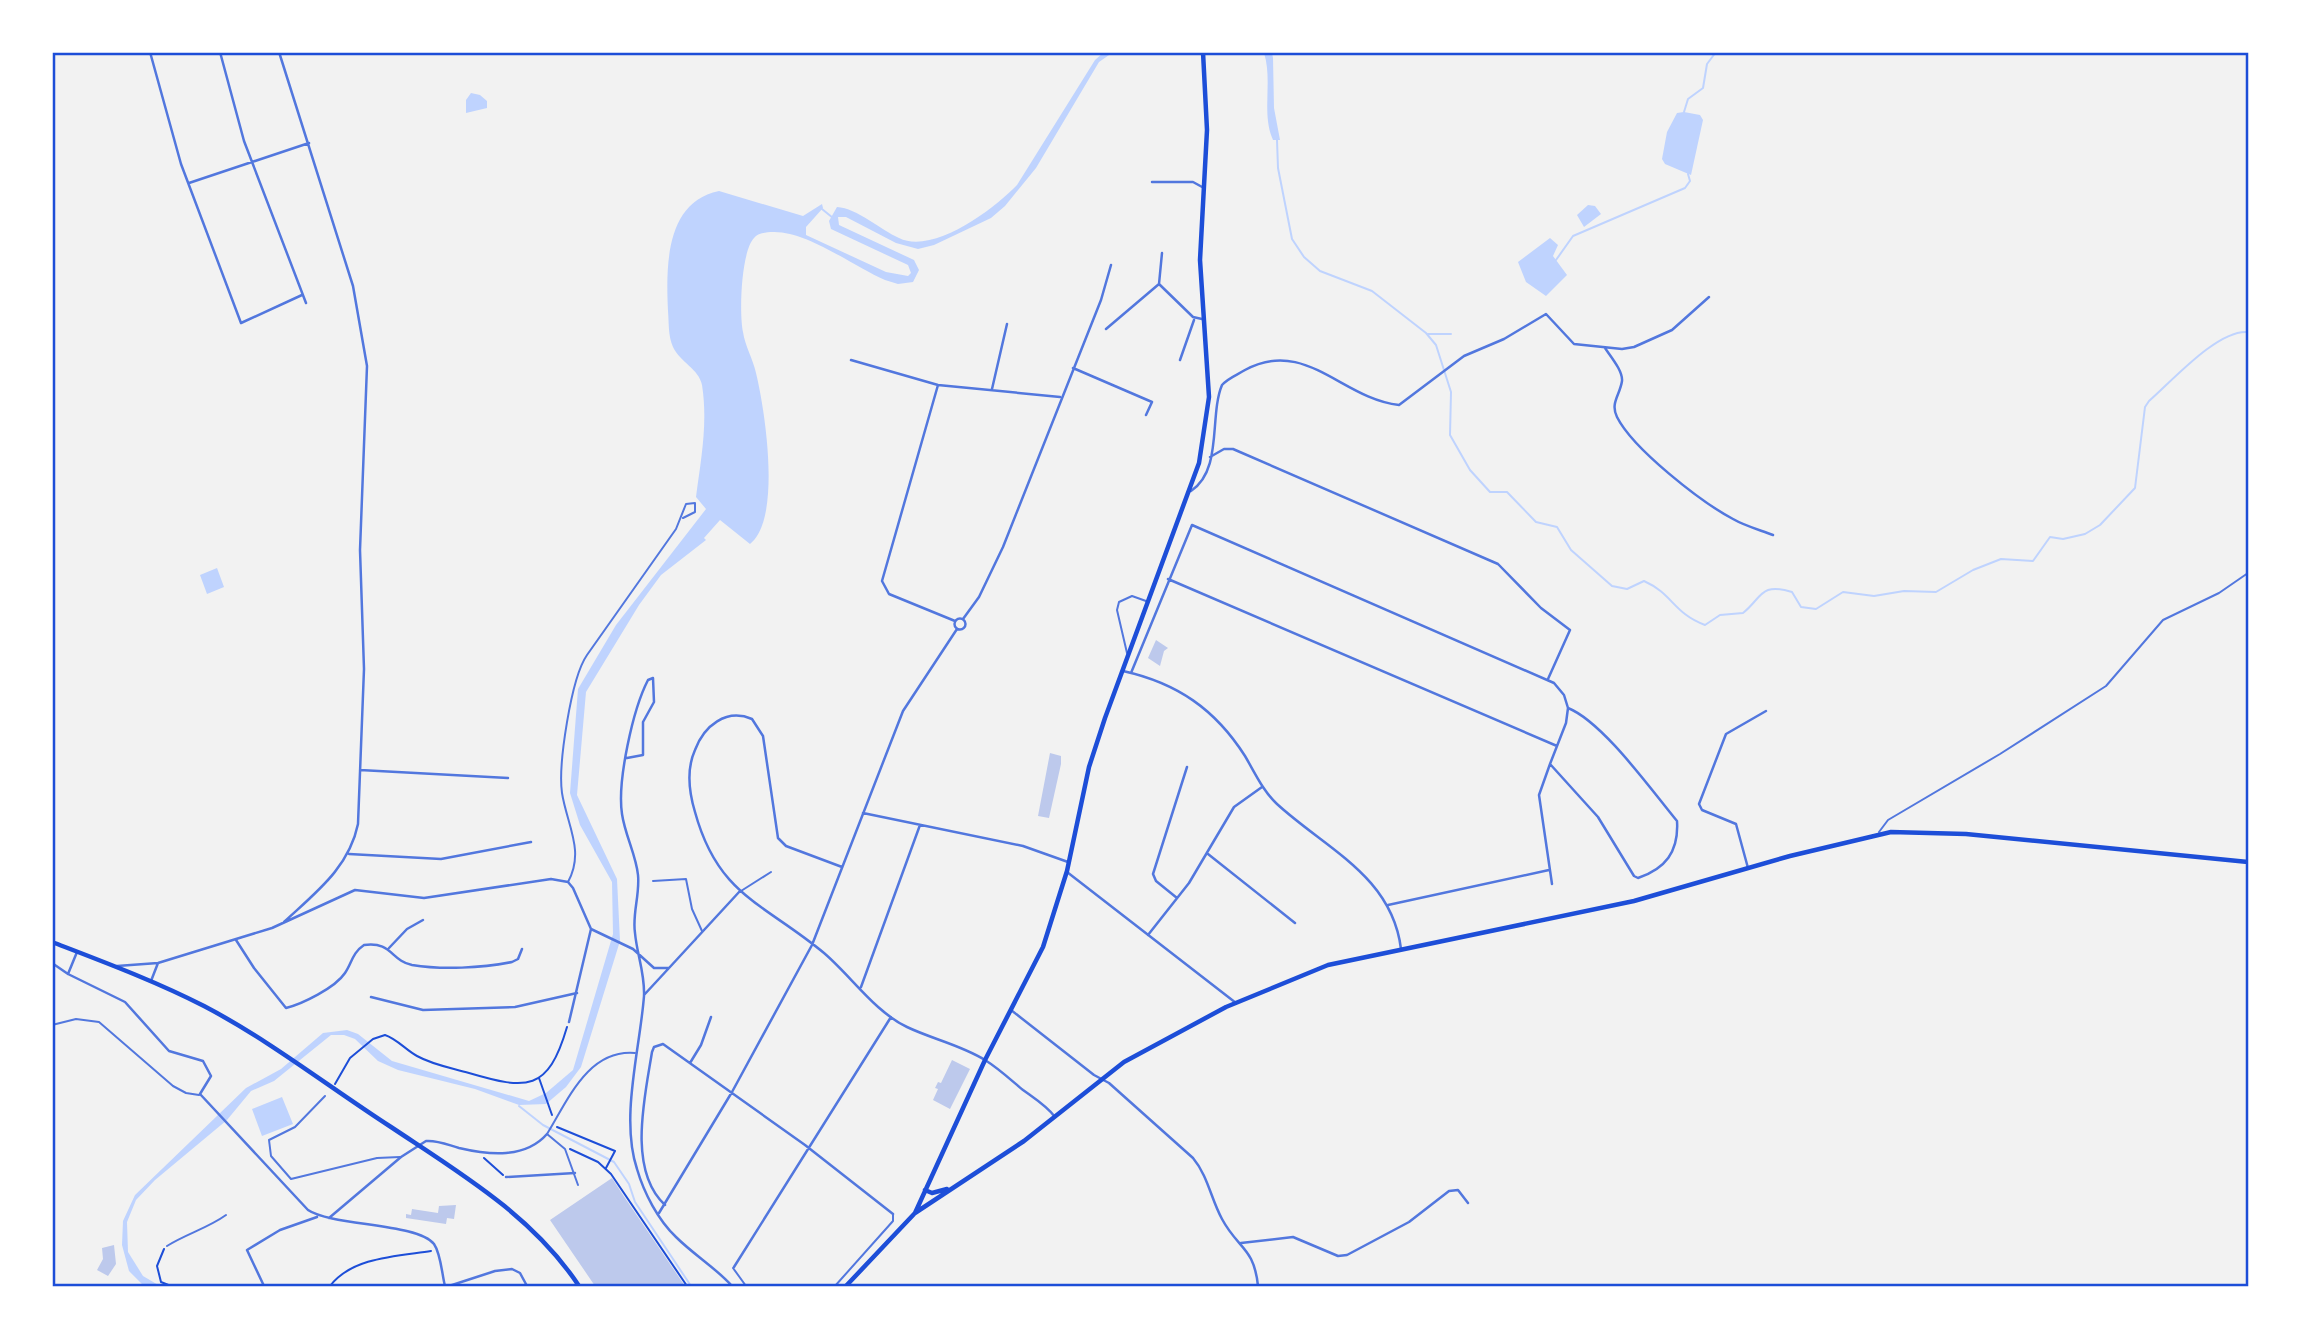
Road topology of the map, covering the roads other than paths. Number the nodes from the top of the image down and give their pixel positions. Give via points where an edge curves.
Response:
1 (150, 52) edge
2 (220, 52) edge
3 (279, 52) edge
4 (1203, 52) edge
5 (309, 144) junction
6 (252, 162) junction
7 (1152, 182) dead end
8 (188, 183) junction
9 (1204, 188) junction
10 (1162, 253) dead end
11 (1111, 265) dead end
12 (1158, 284) junction
13 (302, 295) junction
14 (1709, 297) dead end
15 (306, 303) dead end
16 (1195, 319) junction
17 (1206, 319) junction
18 (1007, 324) dead end
19 (1106, 329) dead end
20 (1605, 347) junction
21 (851, 360) dead end
22 (1180, 360) dead end
23 (1073, 368) junction
24 (938, 385) junction
25 (992, 390) junction
26 (1061, 397) junction
27 (1146, 415) dead end
28 (1210, 457) junction
29 (1191, 491) junction
30 (683, 518) junction
31 (1773, 535) dead end
32 (2249, 573) edge
33 (1168, 579) junction
34 (1147, 602) junction
35 (963, 619) junction
36 (955, 621) junction
37 (957, 629) junction
38 (1127, 653) junction
39 (1121, 670) junction
40 (1131, 673) junction
41 (1548, 679) junction
42 (1569, 708) junction
43 (1766, 711) dead end
44 (1557, 746) junction
45 (627, 758) junction
46 (1549, 764) junction
47 (1187, 767) dead end
48 (360, 770) junction
49 (508, 778) dead end
50 (1263, 787) junction
51 (863, 813) junction
52 (920, 825) junction
53 (1878, 833) junction
54 (531, 842) dead end
55 (349, 854) junction
56 (1208, 854) junction
57 (1068, 862) junction
58 (2249, 862) edge
59 (842, 867) junction
60 (1748, 868) junction
61 (1549, 870) junction
62 (1067, 871) junction
63 (771, 872) dead end
64 (653, 881) dead end
65 (568, 882) junction
66 (1552, 884) dead end
67 (740, 891) junction
68 (1178, 898) junction
69 (1388, 905) junction
70 (423, 920) dead end
71 (284, 922) junction
72 (1295, 923) dead end
73 (591, 929) junction
74 (702, 932) junction
75 (1148, 935) junction
76 (236, 940) junction
77 (52, 942) edge
78 (812, 945) junction
79 (389, 948) junction
80 (522, 948) dead end
81 (1401, 949) junction
82 (77, 952) junction
83 (641, 956) junction
84 (52, 963) edge
85 (158, 963) junction
86 (114, 966) junction
87 (669, 968) junction
88 (68, 974) junction
89 (151, 981) junction
90 (861, 988) junction
91 (577, 993) junction
92 (643, 996) junction
93 (371, 997) dead end
94 (1236, 1003) junction
95 (1011, 1010) junction
96 (711, 1017) dead end
97 (891, 1017) junction
98 (569, 1022) road end
99 (52, 1026) edge
100 (636, 1053) junction
101 (985, 1060) junction
102 (691, 1063) junction
103 (1101, 1079) junction
104 (732, 1093) junction
105 (200, 1094) junction
106 (325, 1096) road end
107 (1055, 1117) junction
108 (547, 1133) junction
109 (809, 1149) junction
110 (401, 1157) junction
111 (575, 1173) junction
112 (506, 1177) road end
113 (578, 1185) dead end
114 (954, 1186) junction
115 (925, 1190) junction
116 (1468, 1203) dead end
117 (665, 1205) junction
118 (659, 1213) junction
119 (915, 1213) junction
120 (226, 1214) dead end
121 (893, 1214) joint
122 (317, 1217) junction
123 (329, 1218) junction
124 (1241, 1243) junction
125 (167, 1246) road end
126 (733, 1267) joint
127 (264, 1286) edge
128 (447, 1286) edge
129 (527, 1286) edge
130 (579, 1286) edge
131 (732, 1286) edge
132 (746, 1286) edge
133 (835, 1286) edge
134 (846, 1286) edge
135 (1258, 1286) edge

1 - 8 street
2 - 6 street
3 - 5 street
4 - 9 main road via 1208,98
5 - 6 street
5 - 48 street via 357,299 367,366 360,537 364,669
6 - 8 street
6 - 13 street
7 - 9 street via 1193,182
8 - 13 street via 241,323
9 - 17 main road via 1200,260
10 - 12 street
11 - 23 street
12 - 16 street
12 - 19 street
13 - 15 street
14 - 20 street via 1666,333 1634,347
16 - 17 street
16 - 22 street
17 - 29 main road via 1208,421
18 - 25 street
20 - 28 street via 1574,344 1546,314 1447,368 1399,405 1293,360 1262,361 1222,385
20 - 31 street via 1621,374 1614,405 1617,418 1643,449 1712,506
21 - 24 street
23 - 26 street
23 - 27 street via 1152,402
24 - 25 street
24 - 36 street via 882,577 889,594
25 - 26 street
26 - 35 street via 1003,547
28 - 29 street via 1201,483
28 - 41 street via 1233,449 1498,564 1570,630
29 - 34 main road
30 - 30 lane via 697,509 692,502 684,507
30 - 65 lane via 575,677 561,780 577,858
32 - 53 lane via 2163,620 2106,686 1888,820
33 - 40 street
33 - 41 street via 1192,526
33 - 44 street
34 - 38 main road
34 - 38 lane via 1132,596 1119,602
35 - 36 street
35 - 37 street via 965,626
36 - 37 street
37 - 51 street via 903,711
38 - 39 main road
39 - 40 street
39 - 57 main road via 1089,767
40 - 50 street via 1163,682 1222,723
41 - 42 street via 1559,688
42 - 44 street
42 - 46 street via 1624,757 1677,821 1667,861 1660,870 1634,876 1598,817
43 - 60 street via 1726,734 1699,804 1702,810 1736,824
44 - 46 street
45 - 45 street via 636,710 653,678 654,702 643,722 644,752 639,758
45 - 83 street via 621,809 638,874 634,914
46 - 61 street via 1539,795
47 - 68 street via 1153,874
48 - 49 street
48 - 55 street via 358,824
50 - 56 street via 1234,807
50 - 69 street via 1279,806 1368,877
51 - 52 street
51 - 59 street
52 - 57 street via 1023,846
52 - 90 street
53 - 58 main road via 1966,834
53 - 60 main road
54 - 55 street via 441,859
55 - 71 street via 332,877
56 - 68 street
56 - 72 street
57 - 62 main road
59 - 67 street via 786,846 778,838 762,731 747,717 726,717 700,738 689,776 711,858
59 - 78 street
60 - 81 main road via 1634,901
61 - 66 street
61 - 69 street
62 - 75 street
62 - 95 main road via 1042,947
63 - 67 lane
64 - 74 lane via 685,879
65 - 71 street via 551,879 424,898 363,889
65 - 73 street
67 - 74 street
67 - 78 street
68 - 75 street
69 - 81 street
70 - 79 street
71 - 76 street
73 - 83 street
73 - 91 street
74 - 87 street
75 - 94 street
76 - 79 street via 286,1008 336,982 364,946
76 - 85 street
77 - 82 main road
78 - 90 street
78 - 104 street
79 - 80 street via 403,962 442,966 512,962
81 - 94 main road via 1320,968
82 - 86 main road
82 - 88 street
83 - 87 street via 654,968
83 - 92 street
84 - 88 street
85 - 86 street
85 - 89 street
86 - 89 main road
87 - 92 street
88 - 105 street via 125,1002 169,1051 203,1061 211,1076
89 - 130 main road via 256,1038 439,1159 524,1221
90 - 97 street
91 - 93 street via 515,1007 423,1010
91 - 98 street
92 - 100 street
94 - 103 main road via 1147,1047
95 - 101 main road
95 - 103 street
96 - 102 street
97 - 101 street
97 - 109 street
99 - 105 lane via 76,1019 99,1022 173,1086
100 - 108 lane via 606,1056 567,1096
100 - 118 street via 634,1159
101 - 107 street
101 - 115 main road
102 - 104 street
102 - 117 street via 663,1044 652,1052 641,1135 649,1177
103 - 107 main road
103 - 124 street via 1193,1158 1222,1220
104 - 109 street
104 - 117 street
105 - 122 street
106 - 110 lane via 295,1127 269,1140 271,1156 291,1179 377,1158
107 - 114 main road
108 - 110 street via 535,1146 519,1152 480,1152 430,1140
108 - 111 lane via 565,1149
109 - 121 street
109 - 126 street
110 - 123 street
111 - 112 street
111 - 113 lane
114 - 115 main road
114 - 119 main road
115 - 119 main road
116 - 124 street via 1458,1190 1449,1191 1409,1222 1348,1255 1338,1256 1293,1237
117 - 118 street
118 - 131 street via 674,1236
119 - 134 main road
120 - 125 lane
121 - 133 lane via 893,1221
122 - 123 street
122 - 127 street via 280,1230 247,1250
123 - 128 street via 374,1224 427,1239 434,1244
124 - 135 street via 1255,1264
126 - 132 lane
128 - 129 street via 495,1271 516,1270

